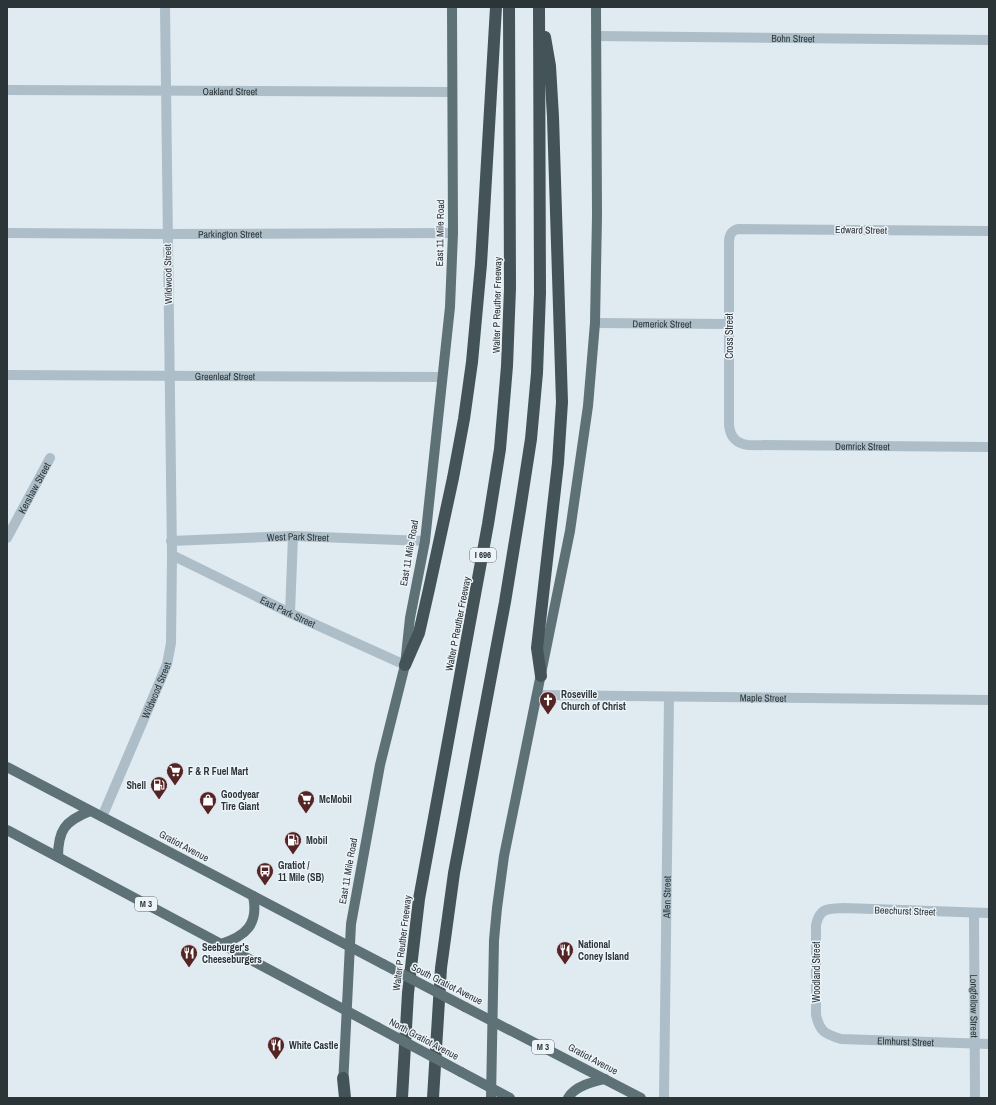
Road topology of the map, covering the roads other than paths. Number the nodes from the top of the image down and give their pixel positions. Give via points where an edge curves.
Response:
1 (165, 7) edge
2 (452, 7) edge
3 (496, 7) edge
4 (509, 7) edge
5 (540, 7) edge
6 (596, 7) edge
7 (596, 36) junction
8 (989, 40) edge
9 (7, 90) edge
10 (166, 92) junction
11 (452, 92) junction
12 (733, 230) joint
13 (989, 231) edge
14 (7, 233) edge
15 (453, 233) junction
16 (168, 234) junction
17 (595, 323) junction
18 (729, 324) junction
19 (7, 375) edge
20 (169, 376) junction
21 (442, 377) junction
22 (736, 441) joint
23 (989, 446) edge
24 (50, 458) dead end
25 (293, 536) junction
26 (7, 538) edge
27 (171, 541) junction
28 (425, 541) junction
29 (172, 555) junction
30 (290, 613) junction
31 (405, 665) junction
32 (541, 676) junction
33 (537, 695) junction
34 (669, 697) junction
35 (989, 700) edge
36 (7, 767) edge
37 (90, 811) junction
38 (102, 817) junction
39 (7, 830) edge
40 (58, 858) junction
41 (253, 896) junction
42 (822, 912) joint
43 (974, 913) junction
44 (989, 913) edge
45 (221, 944) junction
46 (349, 947) junction
47 (346, 1011) junction
48 (492, 1020) junction
49 (824, 1032) joint
50 (974, 1044) junction
51 (989, 1044) edge
52 (343, 1078) joint
53 (605, 1079) junction
54 (491, 1093) edge
55 (343, 1098) edge
56 (402, 1098) edge
57 (433, 1098) edge
58 (510, 1098) edge
59 (568, 1098) edge
60 (641, 1098) edge
61 (664, 1098) edge
62 (975, 1098) edge

1 - 10 street, Wildwood Street
2 - 11 main road, East 11 Mile Road
3 - 31 highway via 481,264 472,362 464,419 429,589 419,633
4 - 56 highway, Walter P Reuther Freeway / I 696 via 510,288 504,408 496,480 419,899 408,993
5 - 32 highway via 550,66 553,117 562,402 558,462 537,648
5 - 57 highway via 540,293 537,373 530,439 505,602 454,873 441,968
6 - 7 main road
7 - 8 street, Bohn Street
7 - 17 main road
9 - 10 street, Oakland Street
10 - 11 street, Oakland Street
10 - 16 street, Wildwood Street
11 - 15 main road, East 11 Mile Road
12 - 13 street, Edward Street via 745,228
12 - 18 street, Cross Street via 729,235
14 - 16 street, Parkington Street
15 - 16 street, Parkington Street
15 - 21 main road, East 11 Mile Road via 450,307
16 - 20 street, Wildwood Street
17 - 18 street, Demerick Street
17 - 32 main road via 579,477
18 - 22 street, Cross Street via 729,425
19 - 20 street, Greenleaf Street
20 - 21 street, Greenleaf Street
20 - 27 street, Wildwood Street
21 - 28 main road, East 11 Mile Road
22 - 23 street, Demrick Street via 748,445
24 - 26 street, Kershaw Street
25 - 27 street, West Park Street
25 - 28 street, West Park Street
25 - 30 street
27 - 29 street, Wildwood Street
28 - 31 main road, East 11 Mile Road via 410,618
29 - 30 street, East Park Street
29 - 38 street, Wildwood Street via 171,643 166,664
30 - 31 street, East Park Street
31 - 46 main road, East 11 Mile Road via 379,771
32 - 33 main road
33 - 34 street, Maple Street
33 - 48 main road via 504,856 494,940
34 - 35 street, Maple Street
34 - 61 street, Allen Street
36 - 37 main road, Gratiot Avenue / M 3
37 - 38 main road, Gratiot Avenue / M 3
37 - 40 main road via 70,821 63,829
38 - 41 main road, Gratiot Avenue / M 3
39 - 40 main road, M 3
40 - 45 main road, M 3
41 - 45 main road via 255,912 248,929 234,940
41 - 46 main road, Gratiot Avenue / M 3
42 - 43 street, Beechurst Street via 844,908
42 - 49 street, Woodland Street via 818,915 816,925 816,1015 818,1025
43 - 44 street, Beechurst Street
43 - 50 street, Longfellow Street
45 - 47 main road, M 3
46 - 47 main road, East 11 Mile Road
46 - 48 main road, South Gratiot Avenue / M 3, bridge
47 - 52 main road, East 11 Mile Road
47 - 54 main road, North Gratiot Avenue / M 3, bridge via 461,1072
48 - 53 main road, Gratiot Avenue / M 3
48 - 54 main road
49 - 50 street, Elmhurst Street via 853,1040
50 - 51 street, Elmhurst Street
50 - 62 street, Longfellow Street
52 - 55 highway
53 - 59 main road via 583,1086
53 - 60 main road, Gratiot Avenue / M 3
54 - 58 main road, M 3

